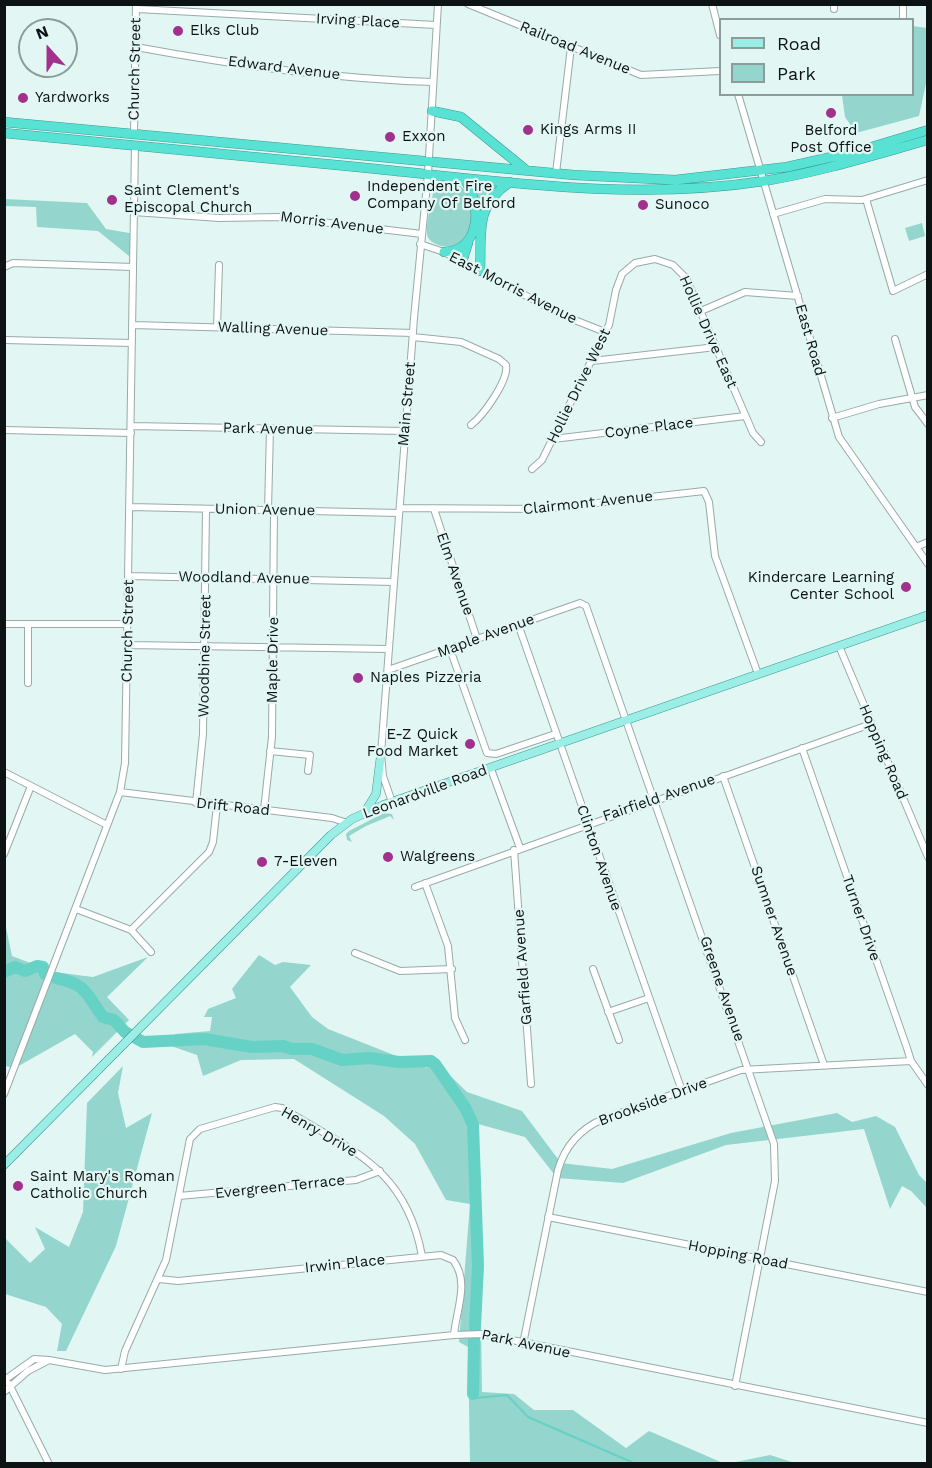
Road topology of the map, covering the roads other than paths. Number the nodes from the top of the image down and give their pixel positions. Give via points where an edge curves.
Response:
1 (438, 4) edge
2 (468, 4) edge
3 (712, 4) edge
4 (137, 7) edge
5 (436, 25) junction
6 (719, 31) edge
7 (136, 46) junction
8 (571, 47) junction
9 (719, 71) edge
10 (433, 82) junction
11 (739, 96) edge
12 (432, 111) junction
13 (4, 122) edge
14 (927, 130) edge
15 (4, 133) edge
16 (134, 134) junction
17 (927, 140) edge
18 (135, 146) junction
19 (428, 161) junction
20 (526, 170) junction
21 (556, 173) junction
22 (428, 174) junction
23 (763, 176) junction
24 (464, 179) junction
25 (927, 180) edge
26 (510, 182) junction
27 (866, 199) junction
28 (134, 212) junction
29 (774, 214) junction
30 (422, 234) junction
31 (469, 241) junction
32 (420, 244) junction
33 (444, 252) junction
34 (462, 262) junction
35 (219, 265) dead end
36 (4, 267) edge
37 (133, 267) junction
38 (630, 267) joint
39 (480, 272) junction
40 (927, 273) edge
41 (798, 296) junction
42 (700, 311) junction
43 (132, 325) junction
44 (217, 327) junction
45 (606, 332) junction
46 (413, 335) junction
47 (895, 339) dead end
48 (4, 340) edge
49 (132, 343) junction
50 (716, 347) junction
51 (592, 361) junction
52 (927, 396) edge
53 (913, 399) junction
54 (745, 417) junction
55 (832, 418) junction
56 (927, 424) edge
57 (471, 425) dead end
58 (4, 429) edge
59 (270, 429) junction
60 (131, 430) junction
61 (405, 431) junction
62 (553, 439) junction
63 (761, 442) dead end
64 (532, 469) dead end
65 (130, 507) junction
66 (206, 509) junction
67 (434, 509) junction
68 (271, 510) junction
69 (400, 510) junction
70 (927, 542) edge
71 (916, 547) junction
72 (927, 564) edge
73 (129, 576) junction
74 (206, 579) junction
75 (274, 579) junction
76 (394, 582) junction
77 (585, 604) joint
78 (927, 615) edge
79 (4, 624) edge
80 (28, 624) junction
81 (128, 624) junction
82 (518, 624) junction
83 (477, 639) junction
84 (128, 645) junction
85 (839, 646) junction
86 (206, 647) junction
87 (273, 648) junction
88 (389, 649) junction
89 (450, 649) junction
90 (388, 670) junction
91 (758, 674) junction
92 (28, 684) dead end
93 (626, 721) junction
94 (871, 724) junction
95 (555, 734) junction
96 (560, 745) junction
97 (802, 748) junction
98 (270, 752) junction
99 (381, 754) junction
100 (491, 769) junction
101 (308, 771) dead end
102 (4, 772) edge
103 (723, 776) junction
104 (31, 786) junction
105 (120, 792) junction
106 (655, 800) junction
107 (392, 802) junction
108 (196, 803) junction
109 (217, 805) junction
110 (264, 810) junction
111 (365, 812) junction
112 (347, 822) junction
113 (587, 824) junction
114 (108, 825) junction
115 (517, 849) junction
116 (4, 854) edge
117 (927, 857) edge
118 (425, 883) junction
119 (415, 887) dead end
120 (76, 909) junction
121 (131, 930) junction
122 (152, 952) dead end
123 (355, 954) dead end
124 (452, 969) junction
125 (593, 969) dead end
126 (649, 998) junction
127 (608, 1012) junction
128 (465, 1040) dead end
129 (618, 1040) dead end
130 (911, 1061) junction
131 (824, 1065) junction
132 (750, 1068) junction
133 (531, 1084) dead end
134 (927, 1085) edge
135 (682, 1091) junction
136 (4, 1094) edge
137 (4, 1165) edge
138 (380, 1171) junction
139 (179, 1196) junction
140 (548, 1216) junction
141 (422, 1256) junction
142 (760, 1259) junction
143 (159, 1279) junction
144 (927, 1292) edge
145 (454, 1335) junction
146 (524, 1344) junction
147 (50, 1360) junction
148 (121, 1369) junction
149 (5, 1378) edge
150 (10, 1386) junction
151 (735, 1386) junction
152 (4, 1392) edge
153 (927, 1424) edge
154 (49, 1464) edge

1 - 5 street, Main Street
2 - 8 street, Railroad Avenue
3 - 6 street
4 - 5 street, Irving Place
4 - 7 street, Church Street
5 - 10 street, Main Street
7 - 10 street, Edward Avenue via 377,80
7 - 16 street, Church Street
8 - 9 street, Railroad Avenue via 641,75
8 - 21 street
10 - 12 street, Main Street
11 - 23 street, East Road
12 - 19 street, Main Street
12 - 20 highway via 461,117
13 - 16 highway
14 - 23 highway
15 - 18 highway
16 - 19 highway
17 - 23 highway via 853,162
18 - 22 highway
18 - 28 street, Church Street
19 - 20 highway
19 - 22 street, Main Street
20 - 21 highway
21 - 23 highway via 675,180
22 - 24 highway
22 - 30 street, Main Street
23 - 26 highway via 695,187 614,190
23 - 29 street, East Road
24 - 26 highway
24 - 31 highway via 477,202
25 - 27 street
26 - 39 highway via 492,195 485,206
27 - 29 street via 825,199
27 - 40 street via 893,291
28 - 30 street, Morris Avenue via 219,218 279,217
28 - 37 street, Church Street
29 - 41 street, East Road
30 - 32 street, Main Street
31 - 33 highway via 453,252
31 - 34 highway
32 - 33 street, East Morris Avenue
32 - 46 street, Main Street
33 - 34 street, East Morris Avenue
34 - 39 street, East Morris Avenue
35 - 44 street
36 - 37 street via 13,263
37 - 43 street, Church Street
38 - 42 street, Hollie Drive East via 655,259 673,265 686,278
38 - 45 street, Hollie Drive West via 618,282
39 - 45 street, East Morris Avenue via 562,315
41 - 42 street via 745,292
41 - 55 street, East Road
42 - 50 street, Hollie Drive East
43 - 44 street, Walling Avenue
43 - 49 street, Church Street
44 - 46 street, Walling Avenue
45 - 51 street, Hollie Drive West
46 - 57 street, Walling Avenue via 461,342 506,365 507,373 487,410
46 - 61 street, Main Street
47 - 53 street
48 - 49 street
49 - 60 street, Church Street
50 - 51 street
50 - 54 street, Hollie Drive East
51 - 62 street, Hollie Drive West
52 - 53 street
53 - 55 street
53 - 56 street
54 - 62 street, Coyne Place
54 - 63 street, Hollie Drive East
55 - 71 street, East Road via 842,442
58 - 60 street, Park Avenue
59 - 60 street, Park Avenue
59 - 61 street, Park Avenue
59 - 68 street, Maple Drive
60 - 65 street, Church Street
61 - 69 street, Main Street
62 - 64 street, Hollie Drive West via 542,460
65 - 66 street, Union Avenue
65 - 73 street, Church Street
66 - 68 street, Union Avenue
66 - 74 street, Woodbine Street
67 - 69 street, Clairmont Avenue
67 - 83 street, Elm Avenue
67 - 91 street, Clairmont Avenue via 544,509 704,491 709,502 715,556
68 - 69 street, Union Avenue
68 - 75 street, Maple Drive
69 - 76 street, Main Street
70 - 71 street
71 - 72 street, East Road
73 - 74 street, Woodland Avenue
73 - 81 street, Church Street
74 - 75 street, Woodland Avenue
74 - 86 street, Woodbine Street
75 - 76 street, Woodland Avenue
75 - 87 street, Maple Drive
76 - 88 street, Main Street
77 - 82 street, Maple Avenue
77 - 93 street, Greene Avenue
78 - 85 main road, Leonardville Road
79 - 80 street
80 - 81 street
80 - 92 street
81 - 84 street, Church Street
82 - 83 street, Maple Avenue
82 - 95 street, Clinton Avenue
83 - 89 street, Maple Avenue
84 - 86 street
84 - 105 street, Church Street via 127,746
85 - 91 main road, Leonardville Road
85 - 94 street, Hopping Road
86 - 87 street
86 - 108 street, Woodbine Street
87 - 88 street
87 - 98 street, Maple Drive
88 - 90 street, Main Street
89 - 90 street, Maple Avenue
89 - 95 street via 487,753 496,754
90 - 99 street, Main Street
91 - 93 main road, Leonardville Road
93 - 96 main road, Leonardville Road
93 - 106 street, Greene Avenue
94 - 97 street, Fairfield Avenue
94 - 117 street, Hopping Road
95 - 96 street, Clinton Avenue
96 - 100 main road, Leonardville Road
96 - 113 street, Clinton Avenue
97 - 103 street, Fairfield Avenue
97 - 130 street, Turner Drive
98 - 101 street via 310,755
98 - 110 street, Maple Drive
99 - 107 street, Main Street
99 - 111 main road via 376,794
100 - 107 main road, Leonardville Road
100 - 115 street, Garfield Avenue
102 - 104 street
103 - 106 street, Fairfield Avenue
103 - 131 street, Sumner Avenue
104 - 114 street
104 - 116 street
105 - 108 street, Drift Road
105 - 114 street, Church Street
106 - 113 street, Fairfield Avenue
106 - 132 street, Greene Avenue
107 - 111 main road, Leonardville Road
108 - 109 street, Drift Road
109 - 110 street, Drift Road
109 - 121 street via 209,852
110 - 112 street, Drift Road
111 - 112 main road, Leonardville Road
112 - 137 main road, Leonardville Road
113 - 115 street, Fairfield Avenue
113 - 126 street, Clinton Avenue
114 - 120 street, Church Street
115 - 118 street, Fairfield Avenue
115 - 133 street, Garfield Avenue
118 - 119 street, Fairfield Avenue
118 - 124 street via 448,946
120 - 121 street
120 - 136 street, Church Street
121 - 122 street
123 - 124 street via 400,971
124 - 128 street via 455,1018
125 - 127 street
126 - 127 street
126 - 135 street, Clinton Avenue
127 - 129 street
130 - 131 street, Brookside Drive
130 - 134 street, Turner Drive
131 - 132 street, Brookside Drive
132 - 135 street, Brookside Drive
132 - 142 street, Greene Avenue via 772,1133 776,1158
135 - 140 street, Brookside Drive via 603,1119 580,1132 560,1161
138 - 139 street, Evergreen Terrace via 356,1180
138 - 139 street, Henry Drive via 275,1107 194,1132
138 - 141 street, Henry Drive via 408,1208
139 - 143 street, Henry Drive
140 - 142 street, Hopping Road
140 - 146 street, Brookside Drive
141 - 143 street, Irwin Place via 178,1281
141 - 145 street, Irwin Place via 446,1256 459,1269 461,1296
142 - 144 street, Hopping Road
142 - 151 street, Greene Avenue
143 - 148 street, Henry Drive via 125,1351
145 - 146 street, Park Avenue via 482,1334
145 - 148 street, Park Avenue
146 - 151 street, Park Avenue
147 - 148 street, Park Avenue via 94,1370
147 - 149 street, Park Avenue via 34,1359
147 - 150 street
149 - 150 street
150 - 152 street
150 - 154 street
151 - 153 street, Park Avenue

